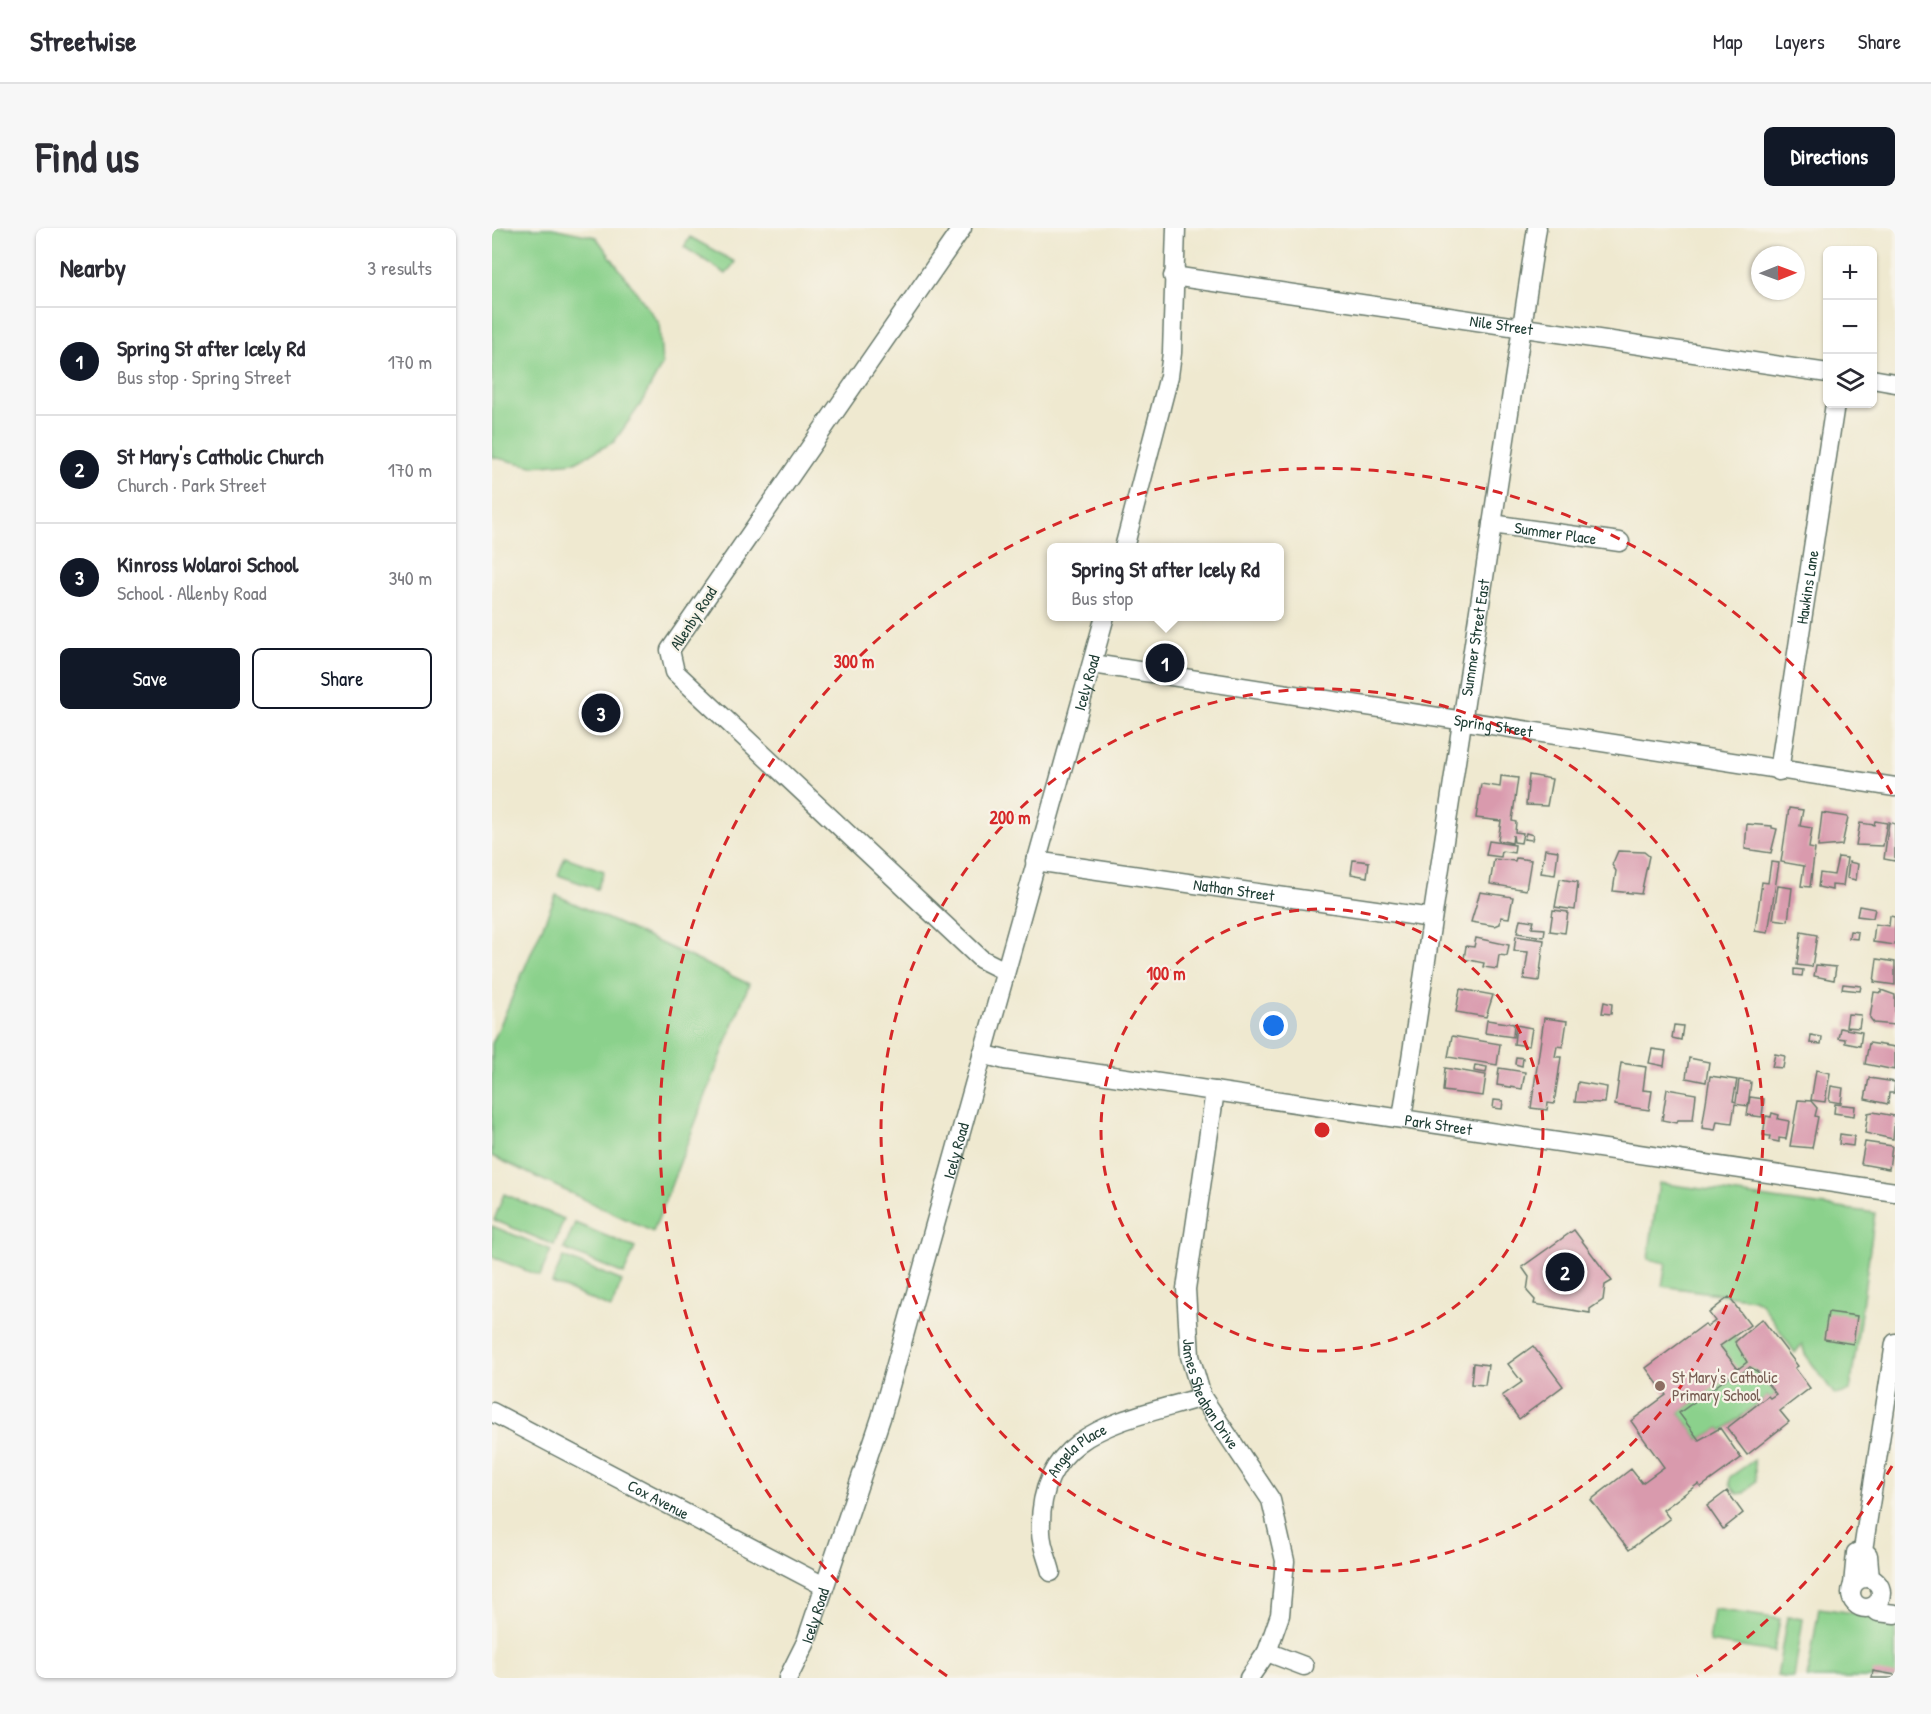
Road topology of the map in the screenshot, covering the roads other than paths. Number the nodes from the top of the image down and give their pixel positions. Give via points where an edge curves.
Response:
1 (962, 228) edge
2 (1176, 228) edge
3 (1537, 228) edge
4 (1173, 276) junction
5 (1522, 327) junction
6 (1823, 372) edge
7 (1877, 380) edge
8 (1895, 382) edge
9 (1833, 408) edge
10 (1492, 524) junction
11 (1620, 542) dead end
12 (1125, 543) edge
13 (1104, 621) edge
14 (1093, 664) junction
15 (1462, 722) junction
16 (1779, 771) junction
17 (1895, 788) edge
18 (1035, 861) junction
19 (1432, 918) junction
20 (1005, 971) junction
21 (982, 1054) junction
22 (1215, 1090) junction
23 (1402, 1118) junction
24 (1895, 1192) edge
25 (1895, 1343) edge
26 (1202, 1397) junction
27 (492, 1413) edge
28 (1051, 1572) dead end
29 (824, 1586) junction
30 (1877, 1593) edge
31 (1895, 1614) edge
32 (1267, 1652) junction
33 (1304, 1666) dead end
34 (788, 1678) edge
35 (1249, 1678) edge

1 - 20 street, Allenby Road via 670,650 670,660 675,672 981,959
2 - 4 street
3 - 5 street, Summer Street East
4 - 5 street, Nile Street
4 - 12 street via 1169,376
5 - 6 street, Nile Street
5 - 10 street, Summer Street East
7 - 8 street
9 - 16 street, Hawkins Lane
10 - 11 street, Summer Place
10 - 15 street, Summer Street East
13 - 14 street, Icely Road
14 - 15 street, Spring Street
14 - 18 street, Icely Road
15 - 16 street, Spring Street
15 - 19 street, Summer Street East
16 - 17 street, Spring Street
18 - 19 street, Nathan Street
18 - 20 street, Icely Road
19 - 23 street, Summer Street East
20 - 21 street, Icely Road
21 - 22 street, Park Street
21 - 29 street, Icely Road via 881,1418
22 - 23 street, Park Street
22 - 26 street, James Sheahan Drive via 1186,1289 1190,1356
23 - 24 street, Park Street
25 - 30 street via 1863,1550 1868,1555
26 - 28 street, Angela Place via 1094,1431 1060,1459 1045,1490 1041,1533
26 - 32 street, James Sheahan Drive via 1271,1500 1285,1561 1280,1615
27 - 29 street, Cox Avenue
29 - 34 street, Icely Road via 806,1642
30 - 31 street via 1878,1612
32 - 33 street
32 - 35 street, James Sheahan Drive

